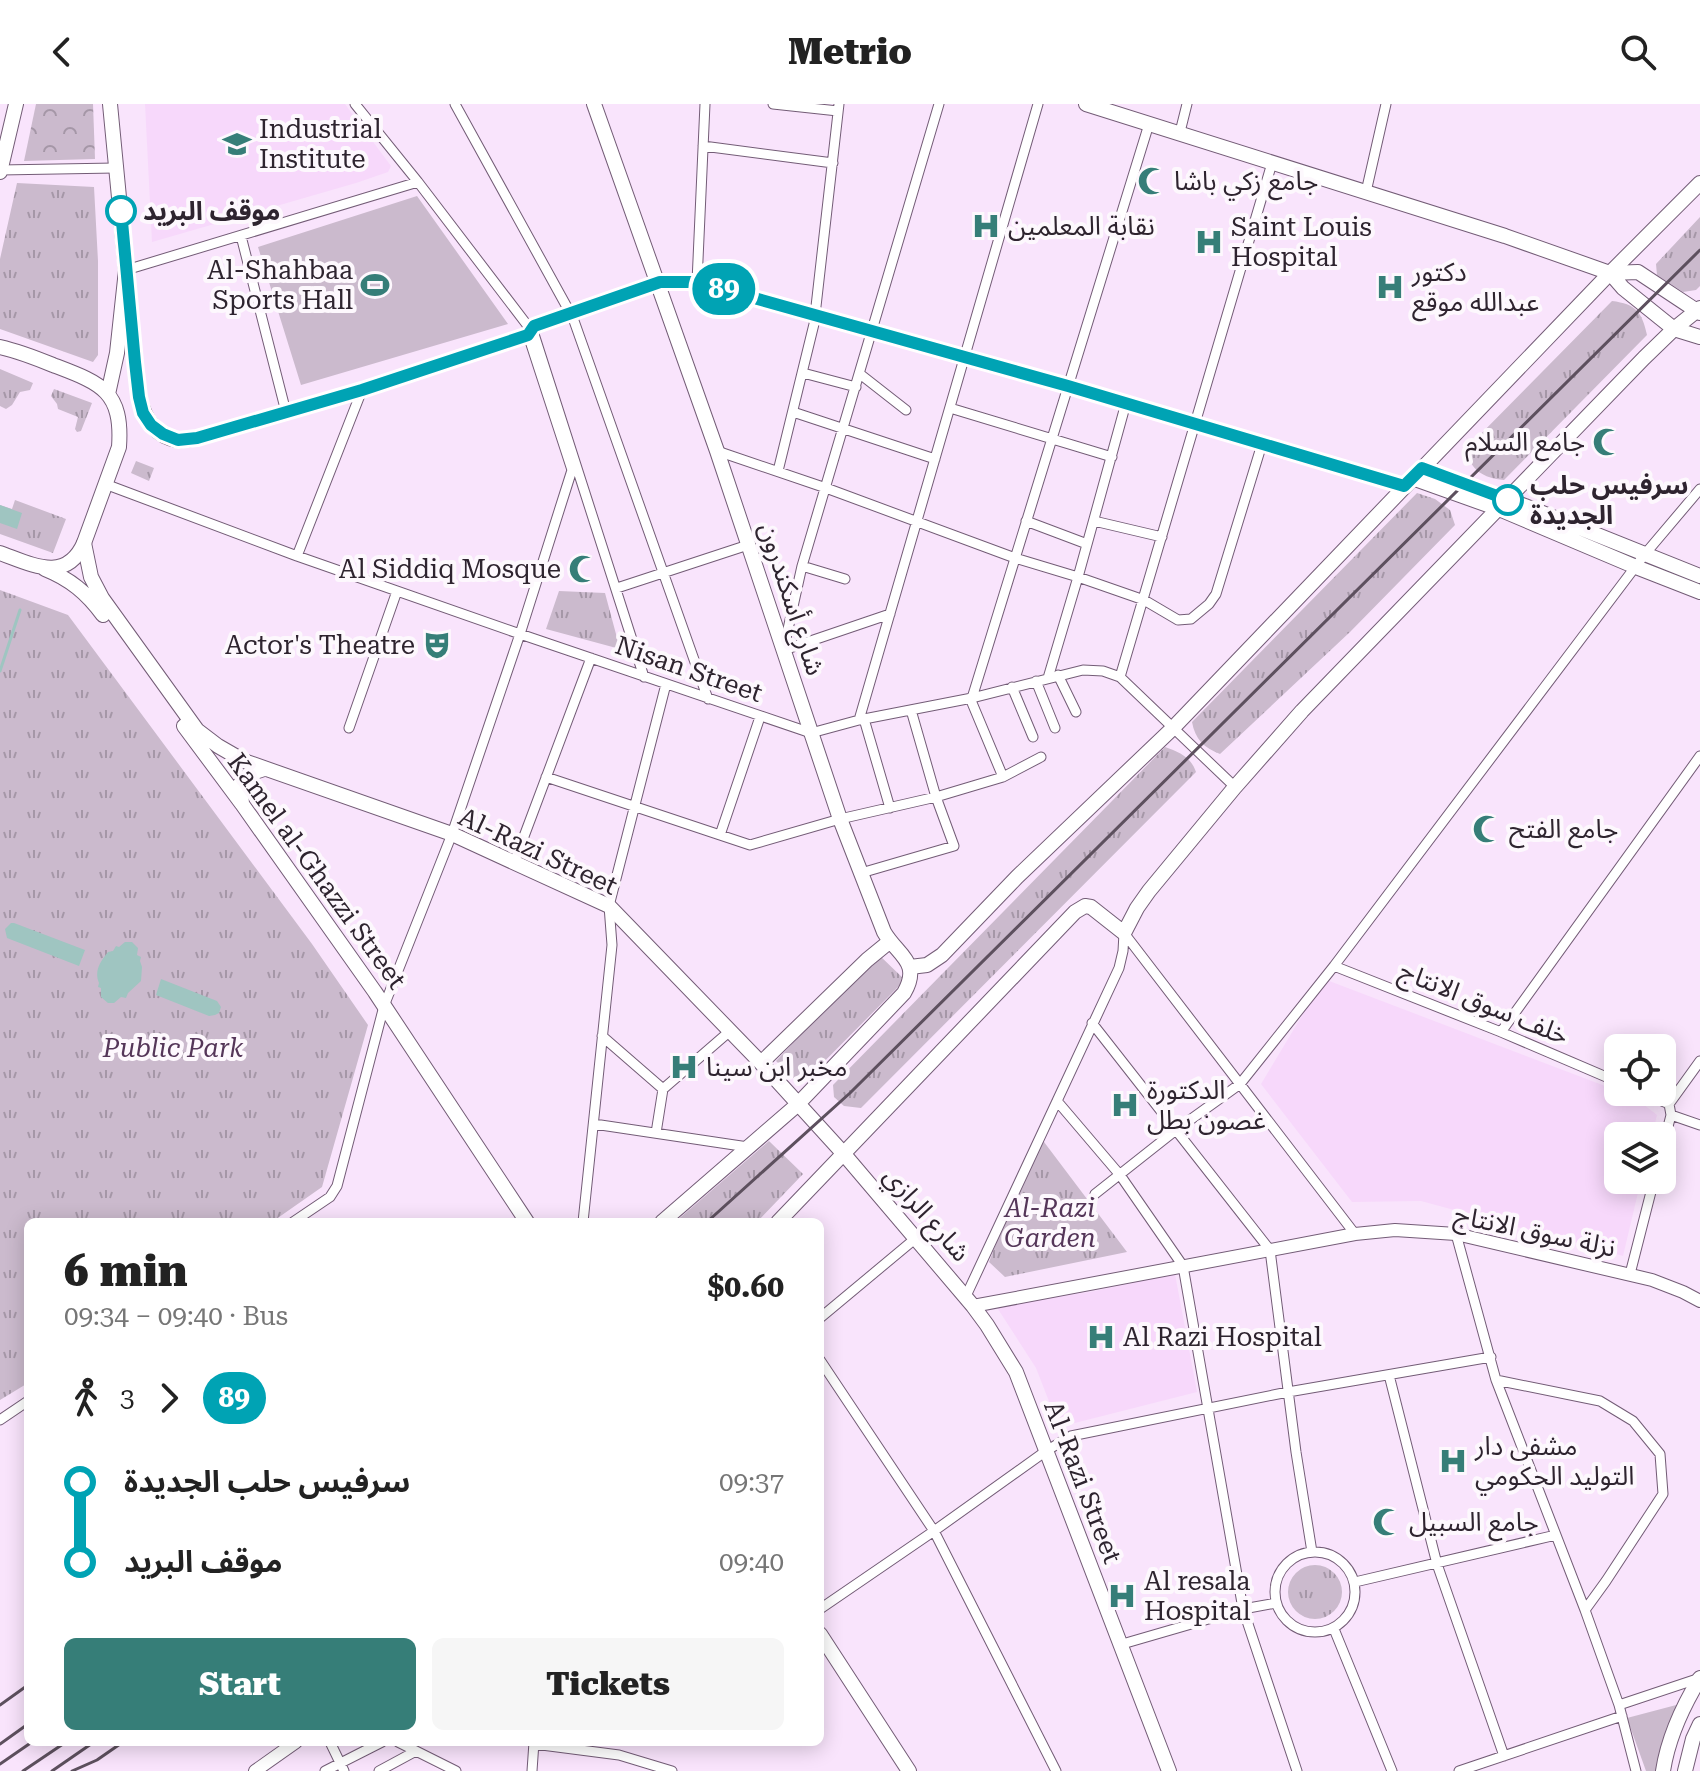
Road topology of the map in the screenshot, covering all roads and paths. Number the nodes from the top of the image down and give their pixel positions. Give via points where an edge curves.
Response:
1 (16, 104) edge
2 (110, 104) edge
3 (355, 104) edge
4 (455, 104) edge
5 (594, 104) edge
6 (705, 104) edge
7 (773, 104) edge
8 (939, 104) edge
9 (1038, 104) edge
10 (1086, 104) edge
11 (1187, 104) edge
12 (1386, 104) edge
13 (839, 108) edge
14 (1149, 124) junction
15 (1180, 132) junction
16 (703, 146) junction
17 (833, 163) junction
18 (1272, 163) junction
19 (115, 168) junction
20 (0, 171) edge
21 (418, 182) junction
22 (1700, 183) edge
23 (1366, 192) junction
24 (241, 236) junction
25 (126, 270) junction
26 (1610, 273) junction
27 (697, 282) junction
28 (658, 283) junction
29 (1699, 311) edge
30 (570, 313) junction
31 (816, 315) junction
32 (1674, 329) junction
33 (873, 330) junction
34 (530, 333) junction
35 (1700, 337) edge
36 (0, 347) edge
37 (965, 356) junction
38 (803, 373) junction
39 (860, 374) junction
40 (1068, 386) junction
41 (856, 387) junction
42 (362, 390) junction
43 (108, 394) junction
44 (1126, 403) junction
45 (950, 408) junction
46 (906, 410) dead end
47 (286, 412) junction
48 (793, 412) junction
49 (1196, 423) junction
50 (844, 429) junction
51 (1051, 440) junction
52 (1262, 444) junction
53 (717, 451) junction
54 (1112, 457) junction
55 (935, 459) junction
56 (778, 471) junction
57 (1413, 477) junction
58 (105, 484) junction
59 (826, 488) junction
60 (1700, 489) edge
61 (1504, 505) junction
62 (917, 521) junction
63 (1026, 521) junction
64 (1094, 521) junction
65 (1162, 537) junction
66 (84, 543) junction
67 (1087, 544) junction
68 (748, 545) junction
69 (0, 553) edge
70 (1645, 554) junction
71 (297, 556) junction
72 (1015, 558) junction
73 (802, 566) junction
74 (1636, 567) junction
75 (45, 569) junction
76 (664, 573) junction
77 (1700, 576) edge
78 (1078, 577) junction
79 (845, 579) dead end
80 (617, 588) junction
81 (397, 591) junction
82 (1700, 592) edge
83 (1144, 600) junction
84 (890, 614) junction
85 (520, 634) junction
86 (784, 650) junction
87 (591, 658) junction
88 (1053, 676) junction
89 (644, 677) junction
90 (1120, 677) junction
91 (1036, 681) junction
92 (666, 684) junction
93 (1012, 687) junction
94 (971, 698) junction
95 (708, 699) junction
96 (911, 710) junction
97 (1076, 712) dead end
98 (760, 717) junction
99 (862, 720) junction
100 (349, 728) dead end
101 (1055, 728) dead end
102 (1173, 728) junction
103 (811, 733) junction
104 (1033, 737) dead end
105 (1700, 756) edge
106 (1041, 757) dead end
107 (264, 769) junction
108 (546, 777) junction
109 (1003, 777) junction
110 (1235, 787) junction
111 (936, 797) junction
112 (242, 804) junction
113 (635, 806) junction
114 (890, 808) junction
115 (840, 819) junction
116 (452, 834) junction
117 (720, 835) junction
118 (514, 863) junction
119 (861, 873) junction
120 (609, 906) junction
121 (1124, 933) junction
122 (889, 942) junction
123 (1334, 966) junction
124 (910, 967) junction
125 (384, 1006) junction
126 (1092, 1023) junction
127 (730, 1031) junction
128 (1501, 1032) junction
129 (602, 1036) junction
130 (1700, 1061) edge
131 (761, 1063) junction
132 (1604, 1076) edge
133 (1240, 1084) junction
134 (663, 1089) junction
135 (1057, 1101) junction
136 (797, 1105) junction
137 (1665, 1106) edge
138 (1670, 1109) junction
139 (1667, 1122) edge
140 (594, 1124) junction
141 (1700, 1125) edge
142 (1176, 1130) junction
143 (656, 1133) junction
144 (748, 1147) junction
145 (843, 1153) junction
146 (1120, 1175) junction
147 (1095, 1194) dead end
148 (1650, 1194) edge
149 (299, 1218) edge
150 (524, 1218) edge
151 (583, 1218) edge
152 (667, 1218) edge
153 (782, 1218) edge
154 (1355, 1234) junction
155 (1456, 1234) junction
156 (916, 1238) junction
157 (1270, 1250) junction
158 (1183, 1266) junction
159 (1630, 1274) junction
160 (970, 1301) junction
161 (1700, 1301) edge
162 (824, 1315) edge
163 (1491, 1357) junction
164 (824, 1366) edge
165 (1389, 1375) junction
166 (1496, 1380) junction
167 (1288, 1392) junction
168 (24, 1404) edge
169 (1209, 1409) junction
170 (0, 1420) edge
171 (1046, 1451) junction
172 (934, 1531) junction
173 (1556, 1535) junction
174 (1312, 1552) junction
175 (1437, 1564) junction
176 (1355, 1582) junction
177 (1276, 1603) junction
178 (824, 1606) edge
179 (1243, 1609) junction
180 (1585, 1610) junction
181 (1334, 1629) junction
182 (824, 1640) edge
183 (1119, 1645) junction
184 (1700, 1678) edge
185 (1619, 1705) junction
186 (1622, 1716) junction
187 (1700, 1724) edge
188 (290, 1746) edge
189 (332, 1746) edge
190 (376, 1746) edge
191 (406, 1746) edge
192 (534, 1746) edge
193 (555, 1746) edge
194 (416, 1751) junction
195 (1504, 1756) junction
196 (342, 1767) edge
197 (255, 1771) edge
198 (325, 1771) edge
199 (379, 1771) edge
200 (456, 1771) edge
201 (532, 1771) edge
202 (672, 1771) edge
203 (909, 1771) edge
204 (1056, 1771) edge
205 (1169, 1771) edge
206 (1297, 1771) edge
207 (1392, 1771) edge
208 (1459, 1771) edge
209 (1636, 1771) edge
210 (1663, 1771) edge
211 (1685, 1771) edge

1 - 20 main road
2 - 19 main road
3 - 21 street
4 - 30 street
5 - 28 main road, شارع أسكندرون
6 - 16 street
7 - 13 street
8 - 33 street
9 - 37 street
10 - 14 main road
11 - 15 street
12 - 23 street
13 - 17 street
14 - 15 main road
14 - 40 street
15 - 18 main road
16 - 17 street
16 - 27 street
17 - 31 street
18 - 23 main road
18 - 49 street
19 - 20 street
19 - 25 main road
21 - 24 street
21 - 34 street
22 - 26 main road
23 - 26 main road
24 - 25 street
24 - 47 street
25 - 43 main road
25 - 47 main road via 139,397 151,425 178,440
26 - 29 main road via 1638,272
26 - 32 main road
26 - 57 main road
27 - 28 main road
27 - 31 main road
28 - 30 main road
28 - 53 main road, شارع أسكندرون
29 - 32 main road
30 - 34 main road via 534,326
30 - 76 street
31 - 33 main road
31 - 38 street
32 - 35 main road
32 - 61 main road
33 - 37 main road
33 - 39 street
34 - 42 main road
34 - 80 street
34 - 85 street via 572,470
36 - 43 main road via 89,379
37 - 40 main road
37 - 45 street
38 - 41 street
38 - 48 street
39 - 41 street
39 - 46 street
40 - 44 main road
40 - 51 street
41 - 50 street
42 - 47 main road
42 - 71 street
43 - 58 main road via 120,431
44 - 49 main road
44 - 54 street
45 - 51 street
45 - 55 street
48 - 50 street
48 - 56 street
49 - 52 main road
49 - 65 street
50 - 55 street
50 - 59 street
51 - 54 street
51 - 63 street
52 - 57 main road
52 - 83 street via 1213,600 1185,620
53 - 56 street
53 - 68 main road, شارع أسكندرون
54 - 64 street
55 - 62 street
56 - 59 street
57 - 61 main road
57 - 102 main road
58 - 66 main road
58 - 71 street, Nisan Street
59 - 62 street
59 - 73 street
60 - 70 street
61 - 70 main road
61 - 74 main road
61 - 110 main road
62 - 72 street
62 - 84 street
63 - 67 street
63 - 72 street
64 - 65 street
64 - 67 street
65 - 83 street
66 - 75 main road via 69,563
66 - 107 main road, Kamel al-Ghazzi Street via 102,598 197,730 229,754
67 - 78 street
68 - 76 street
68 - 86 main road, شارع أسكندرون
69 - 75 main road, Kamel al-Ghazzi Street
70 - 74 street
70 - 77 main road
71 - 81 street, Nisan Street
72 - 78 street
72 - 94 street
73 - 79 street
73 - 86 street
74 - 82 main road
74 - 123 street
75 - 112 main road, Kamel al-Ghazzi Street via 91,599
76 - 80 street
76 - 95 street
78 - 83 street
78 - 88 street
80 - 89 street
81 - 85 street, Nisan Street
81 - 100 street
83 - 90 street
84 - 86 street
84 - 99 street
85 - 87 street, Nisan Street
85 - 116 street
86 - 103 main road, شارع أسكندرون
87 - 89 street, Nisan Street
87 - 108 street
88 - 90 street via 1083,670
88 - 91 street
88 - 97 street
89 - 92 street, Nisan Street
90 - 102 street
91 - 93 street
91 - 101 street
92 - 95 street, Nisan Street
92 - 113 street
93 - 94 street
93 - 104 street
94 - 96 street
94 - 109 street
95 - 98 street, Nisan Street
96 - 99 street
96 - 111 street
98 - 103 street, Nisan Street
98 - 117 street
99 - 103 street
99 - 114 street
102 - 110 street
102 - 124 main road via 942,955 927,965
103 - 115 main road, شارع أسكندرون
105 - 128 street
106 - 109 street
107 - 112 main road via 240,784
107 - 116 main road, Al-Razi Street
108 - 113 street
108 - 118 street
109 - 111 street
110 - 121 main road via 1149,891
111 - 114 street
111 - 119 street via 954,846
112 - 125 main road, Kamel al-Ghazzi Street
113 - 117 street
113 - 120 street
114 - 115 street
115 - 117 street via 750,845
115 - 119 main road, شارع أسكندرون
116 - 118 main road, Al-Razi Street
116 - 125 street
118 - 120 main road, Al-Razi Street
119 - 122 main road, شارع أسكندرون
120 - 127 main road, Al-Razi Street
120 - 129 street via 612,945
121 - 126 street via 1119,968
121 - 133 street
121 - 145 main road via 1091,907 1075,912
122 - 124 main road, شارع أسكندرون
122 - 131 main road
123 - 128 street, خلف سوق الانتاج
123 - 133 street
124 - 136 main road via 904,993
125 - 149 street via 337,1186
125 - 150 main road, Kamel al-Ghazzi Street
126 - 135 street
126 - 142 street
127 - 131 main road, Al-Razi Street
127 - 134 street
128 - 132 street, خلف سوق الانتاج
129 - 134 street
129 - 140 street
130 - 138 street
131 - 136 main road, Al-Razi Street
133 - 142 street
133 - 154 street
134 - 143 street
135 - 146 street
135 - 160 street
136 - 144 main road
136 - 145 main road, Al-Razi Street
137 - 138 street
138 - 139 street
138 - 141 street
140 - 143 street
140 - 151 street
142 - 146 street
142 - 157 street
143 - 144 street
144 - 152 main road
145 - 153 main road
145 - 156 main road, شارع الرازي
146 - 147 street
146 - 158 street
148 - 159 street
154 - 155 street, نزلة سوق الانتاج
154 - 157 street, نزلة سوق الانتاج
155 - 159 street, نزلة سوق الانتاج
155 - 163 street
156 - 160 main road, شارع الرازي
156 - 162 street
157 - 158 street, نزلة سوق الانتاج
157 - 167 street
158 - 160 street, نزلة سوق الانتاج
158 - 169 street
159 - 161 street, نزلة سوق الانتاج
160 - 171 main road, Al-Razi Street via 1016,1372
163 - 165 street
163 - 166 street
164 - 172 street
165 - 167 street
165 - 175 street
166 - 173 street
166 - 180 street via 1600,1401 1633,1421 1660,1454 1663,1494
167 - 169 street
167 - 174 street
168 - 170 street
169 - 171 street via 1071,1436
169 - 179 street
171 - 172 street
171 - 183 main road, Al-Razi Street
172 - 178 street
172 - 204 street
173 - 175 street
173 - 180 street
174 - 176 street via 1337,1558
174 - 177 street via 1299,1555 1279,1574
175 - 176 street
175 - 195 street
176 - 181 street via 1352,1611
177 - 179 street
177 - 181 street via 1291,1625 1303,1631
179 - 183 street
179 - 206 street
180 - 185 street
181 - 207 street
182 - 203 main road
183 - 205 main road, Al-Razi Street
184 - 185 street
184 - 210 main road via 1687,1698
185 - 186 street
186 - 195 street
186 - 209 street
187 - 211 main road
188 - 197 street
189 - 196 street
190 - 196 street
191 - 194 street
192 - 201 street
193 - 202 street via 619,1755
194 - 199 street
194 - 200 street
195 - 208 street
196 - 198 street

